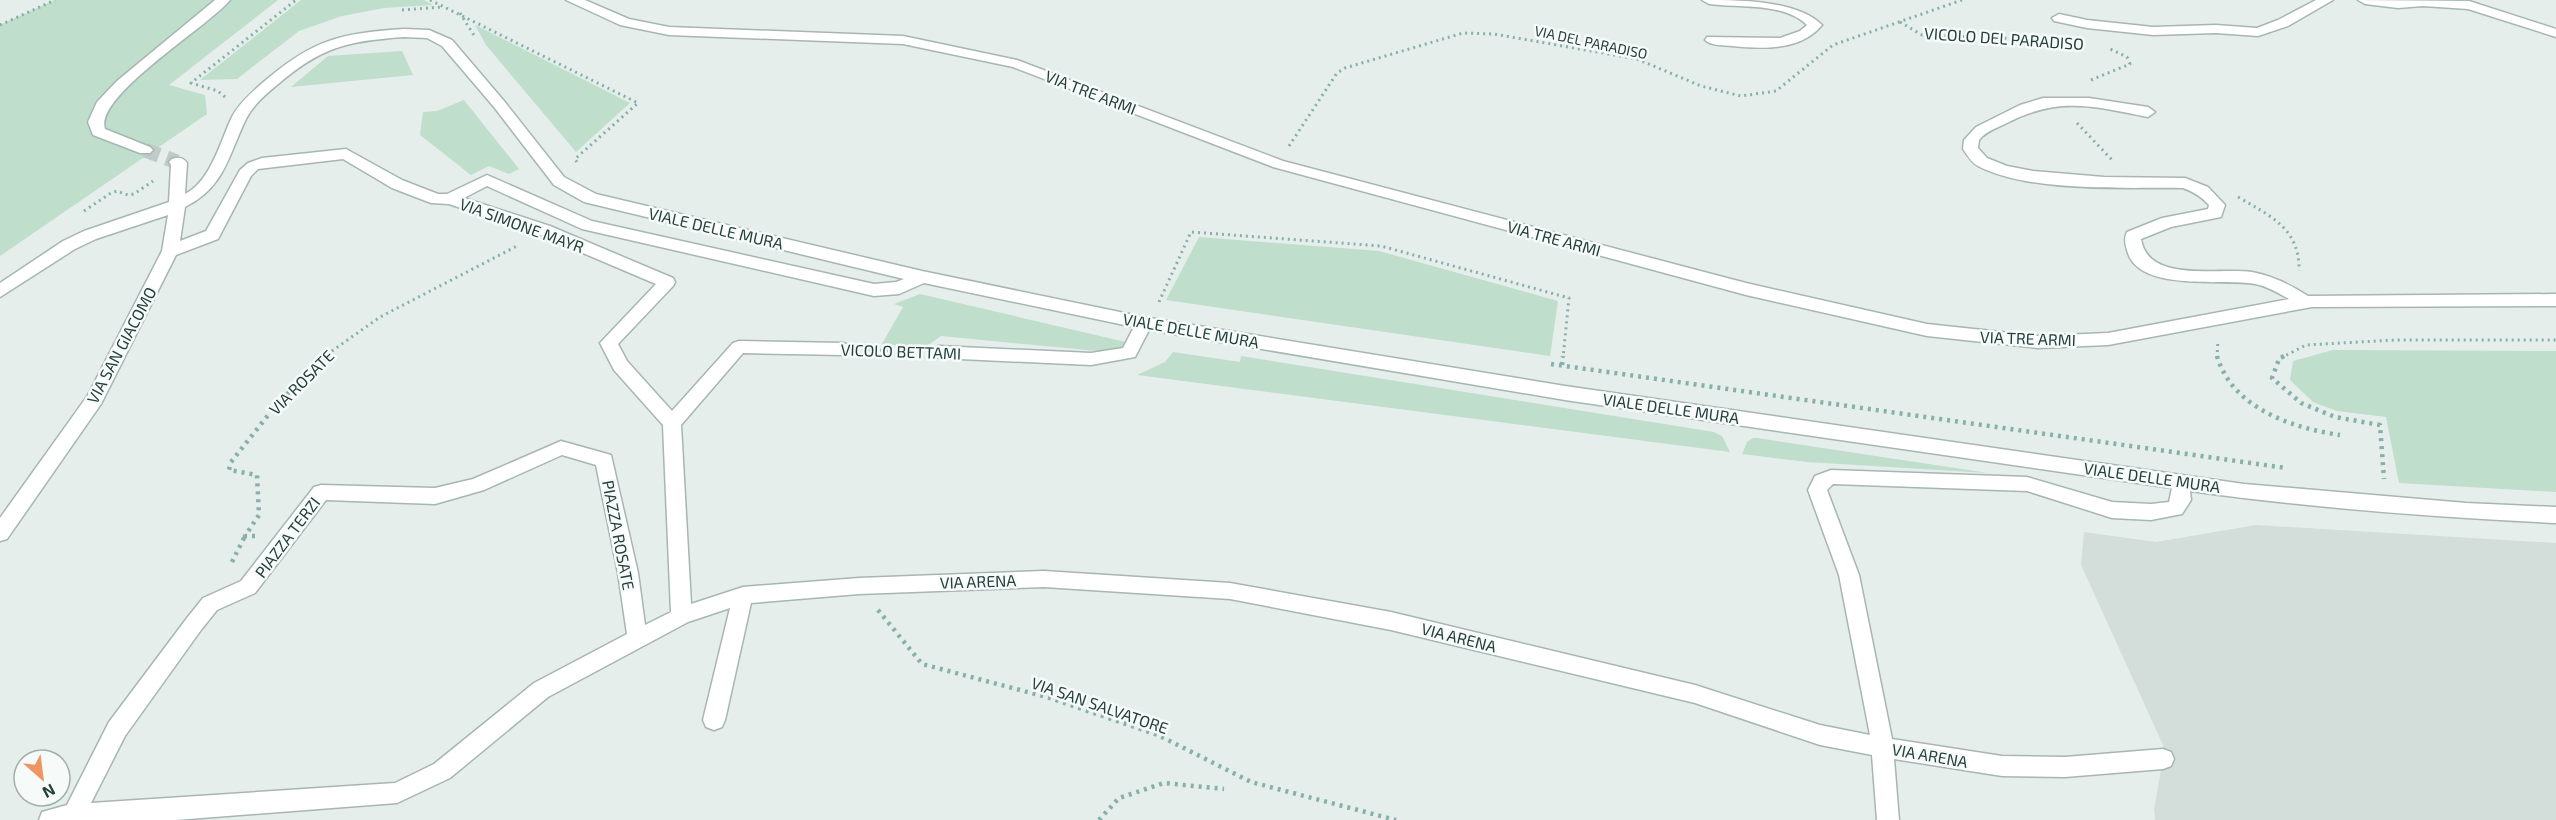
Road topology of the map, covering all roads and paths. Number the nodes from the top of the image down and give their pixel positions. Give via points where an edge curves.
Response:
1 (55, 0) edge
2 (223, 0) edge
3 (297, 0) edge
4 (430, 0) edge
5 (573, 0) edge
6 (1709, 0) edge
7 (1962, 0) edge
8 (2326, 0) edge
9 (2365, 0) edge
10 (2059, 18) dead end
11 (1899, 21) junction
12 (0, 24) edge
13 (2556, 33) edge
14 (1712, 39) dead end
15 (2058, 40) dead end
16 (2098, 46) dead end
17 (227, 100) dead end
18 (2063, 102) junction
19 (2148, 112) dead end
20 (146, 150) tunnel mouth
21 (177, 162) dead end
22 (1278, 164) junction
23 (2118, 166) dead end
24 (581, 167) dead end
25 (140, 191) dead end
26 (2229, 192) dead end
27 (123, 193) dead end
28 (444, 199) junction
29 (177, 206) junction
30 (544, 230) junction
31 (170, 251) junction
32 (922, 277) junction
33 (0, 291) edge
34 (2556, 300) edge
35 (2309, 302) junction
36 (1170, 306) dead end
37 (2239, 314) junction
38 (1144, 323) junction
39 (2556, 340) edge
40 (843, 349) joint
41 (939, 352) joint
42 (1550, 364) dead end
43 (1562, 365) junction
44 (672, 423) junction
45 (2340, 435) dead end
46 (2294, 469) dead end
47 (2373, 479) dead end
48 (2384, 480) junction
49 (2181, 481) junction
50 (2395, 481) dead end
51 (477, 485) joint
52 (2556, 515) edge
53 (0, 533) edge
54 (289, 536) junction
55 (859, 586) junction
56 (743, 595) junction
57 (681, 616) junction
58 (639, 638) junction
59 (714, 720) dead end
60 (1882, 747) junction
61 (2163, 759) dead end
62 (1224, 789) dead end
63 (74, 814) junction
64 (125, 816) edge
65 (50, 820) edge
66 (1099, 820) edge
67 (1396, 820) edge
68 (1888, 820) edge

1 - 12 path
2 - 20 street via 102,105 95,122 98,132
3 - 17 path via 191,84 218,91
4 - 24 path via 638,104 575,159
5 - 22 street, VIA TRE ARMI via 625,22 669,31 903,40 1017,64
6 - 14 street via 1781,3 1802,9 1815,25 1806,35 1780,42
7 - 11 path, VIA DEL PARADISO
8 - 10 street, VICOLO DEL PARADISO via 2258,32 2153,31
9 - 13 street via 2469,5
11 - 15 path, VICOLO DEL PARADISO via 1922,35
11 - 22 path, VIA DEL PARADISO via 1833,45 1776,91 1741,96 1701,86 1637,59 1531,39 1463,33 1337,73
16 - 18 path, VICOLO DEL PARADISO via 2127,57 2130,64 2056,92
18 - 19 street
18 - 23 path via 2078,125
18 - 35 street via 2031,106 1984,128 1972,138 1973,155 2001,172 2091,181 2185,183 2200,188 2217,205 2215,213 2168,222 2133,236 2132,247 2140,258 2153,269 2178,275 2266,281
21 - 29 street, VIA SAN GIACOMO
22 - 37 street, VIA TRE ARMI via 1746,289 1927,330 2038,342 2108,339
25 - 27 path
26 - 35 path via 2272,217 2290,234 2298,249 2299,288
28 - 30 street, VIA SIMONE MAYR
28 - 31 street via 397,184 346,154 262,163 245,173 212,235
28 - 32 street, VIA SIMONE MAYR via 487,180 588,225 840,282 882,290 899,288
29 - 31 street, VIA SAN GIACOMO
29 - 32 street, VIALE DELLE MURA via 198,194 213,176 249,103 306,55 354,38 429,34 447,43 549,170 571,189 612,204
29 - 33 street, VIALE DELLE MURA via 69,245
30 - 44 street, VIA SIMONE MAYR via 667,282 609,344 620,364
30 - 54 path, VIA ROSATE via 380,318 325,355 273,409 231,462 229,470 257,476 259,515 245,536
31 - 53 street, VIA SAN GIACOMO via 95,399
32 - 38 street, VIALE DELLE MURA
34 - 35 street, VIA TRE ARMI
35 - 37 street, VIA TRE ARMI
36 - 43 path via 1156,303 1191,232 1382,246 1569,298
37 - 45 path via 2217,342 2218,362 2229,384 2251,404 2298,426
38 - 41 street, VICOLO BETTAMI via 1129,353 1091,359
38 - 49 street, VIALE DELLE MURA via 1565,393
39 - 48 path via 2394,340 2306,345 2278,359 2272,378 2301,403 2335,417 2380,425
40 - 41 path, VICOLO BETTAMI
40 - 44 street, VICOLO BETTAMI via 739,347
42 - 43 path
43 - 46 path
44 - 57 street
47 - 48 path
48 - 50 path
49 - 52 street, VIALE DELLE MURA via 2244,491
49 - 60 street via 2181,500 2175,509 2151,512 2112,510 2027,484 1831,477 1822,481 1817,490 1849,575
51 - 54 street, PIAZZA TERZI via 435,496 321,492
51 - 58 street, PIAZZA ROSATE via 561,448 604,459
54 - 63 street, PIAZZA TERZI via 248,587 210,604 117,729
55 - 56 street, VIA ARENA
55 - 60 street, VIA ARENA via 1044,579 1230,591 1402,624 1695,694 1820,735
55 - 67 path, VIA SAN SALVATORE via 922,664 1050,698 1158,735 1251,782
56 - 57 street, VIA ARENA
56 - 59 street
57 - 58 street
58 - 64 street via 541,690 442,771 397,793
60 - 61 street, VIA ARENA via 2002,766 2065,767
60 - 68 street
62 - 66 path via 1164,783 1119,798
63 - 64 street
63 - 65 street

